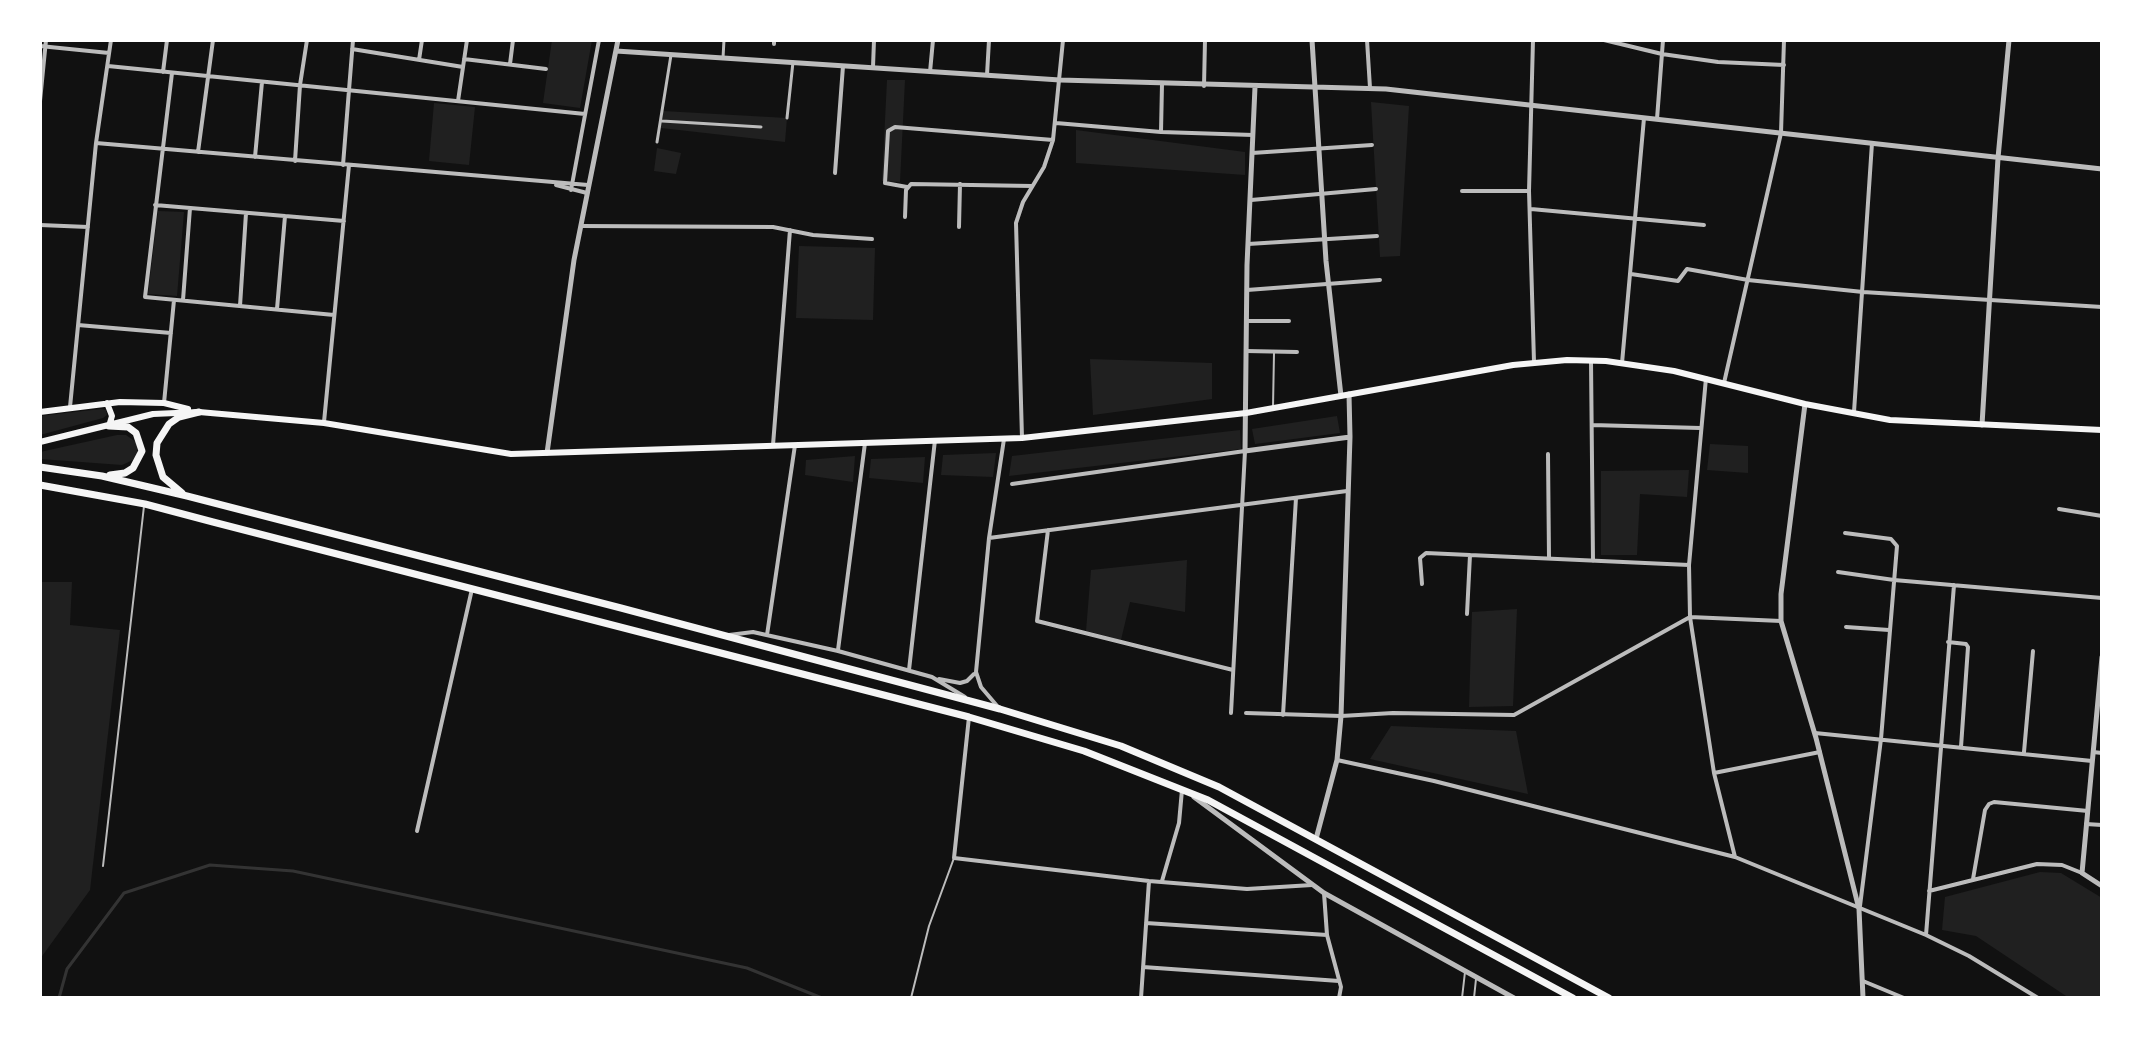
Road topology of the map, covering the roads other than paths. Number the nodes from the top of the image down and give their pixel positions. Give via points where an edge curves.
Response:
1 (111, 40) edge
2 (167, 40) edge
3 (213, 40) edge
4 (307, 40) edge
5 (353, 40) edge
6 (422, 40) edge
7 (467, 40) edge
8 (513, 40) edge
9 (599, 40) edge
10 (618, 40) edge
11 (724, 40) edge
12 (874, 40) edge
13 (933, 40) edge
14 (989, 40) edge
15 (1063, 40) edge
16 (1205, 40) edge
17 (1312, 40) edge
18 (1367, 40) edge
19 (1533, 40) edge
20 (1604, 40) edge
21 (1663, 40) edge
22 (1784, 40) edge
23 (2009, 40) edge
24 (44, 44) edge
25 (352, 49) junction
26 (616, 51) junction
27 (109, 53) junction
28 (672, 54) junction
29 (1662, 54) junction
30 (723, 58) junction
31 (464, 59) junction
32 (419, 60) junction
33 (793, 62) junction
34 (510, 64) junction
35 (1784, 65) junction
36 (108, 66) junction
37 (843, 66) junction
38 (463, 67) junction
39 (873, 67) junction
40 (546, 69) dead end
41 (163, 72) junction
42 (930, 72) junction
43 (172, 73) junction
44 (987, 75) junction
45 (208, 76) junction
46 (1060, 80) junction
47 (262, 82) junction
48 (1162, 84) junction
49 (300, 85) junction
50 (1204, 86) junction
51 (1255, 87) junction
52 (1315, 87) junction
53 (1370, 88) junction
54 (347, 90) junction
55 (40, 101) edge
56 (458, 101) junction
57 (1533, 105) junction
58 (585, 114) junction
59 (787, 118) dead end
60 (1644, 118) junction
61 (1657, 119) junction
62 (662, 121) junction
63 (1056, 123) junction
64 (761, 127) dead end
65 (1161, 132) junction
66 (1781, 133) junction
67 (1253, 135) junction
68 (1053, 140) junction
69 (657, 142) dead end
70 (96, 143) junction
71 (1872, 143) junction
72 (1372, 145) dead end
73 (161, 149) junction
74 (1319, 149) junction
75 (198, 152) junction
76 (1252, 153) junction
77 (255, 157) junction
78 (1998, 158) junction
79 (295, 161) junction
80 (346, 165) junction
81 (2102, 169) edge
82 (835, 173) dead end
83 (550, 183) junction
84 (572, 183) junction
85 (960, 184) junction
86 (1032, 186) junction
87 (907, 187) junction
88 (587, 189) junction
89 (1376, 189) dead end
90 (571, 190) junction
91 (1462, 191) dead end
92 (1529, 191) junction
93 (1322, 194) junction
94 (1250, 200) junction
95 (155, 205) junction
96 (190, 208) junction
97 (1530, 209) junction
98 (246, 213) junction
99 (285, 216) junction
100 (905, 217) dead end
101 (1636, 219) junction
102 (344, 221) junction
103 (40, 225) edge
104 (1704, 225) dead end
105 (581, 226) junction
106 (88, 227) junction
107 (959, 227) dead end
108 (790, 230) junction
109 (1377, 236) dead end
110 (872, 239) dead end
111 (1325, 239) junction
112 (1248, 244) junction
113 (1631, 274) junction
114 (1380, 280) dead end
115 (1748, 280) junction
116 (1329, 284) junction
117 (1247, 290) junction
118 (1863, 292) junction
119 (1990, 299) junction
120 (174, 300) junction
121 (183, 300) junction
122 (240, 306) junction
123 (2102, 307) edge
124 (277, 309) junction
125 (334, 315) junction
126 (1247, 321) junction
127 (1289, 321) dead end
128 (78, 325) junction
129 (171, 333) junction
130 (1246, 351) junction
131 (1274, 352) junction
132 (1297, 352) dead end
133 (1591, 361) junction
134 (1534, 362) junction
135 (1622, 363) junction
136 (1706, 378) junction
137 (1724, 383) junction
138 (1349, 394) junction
139 (1341, 396) junction
140 (107, 403) junction
141 (164, 403) junction
142 (1805, 404) junction
143 (70, 407) junction
144 (1273, 408) junction
145 (40, 412) edge
146 (199, 412) junction
147 (1246, 413) junction
148 (1854, 415) junction
149 (324, 423) junction
150 (1592, 425) junction
151 (1982, 425) junction
152 (109, 426) junction
153 (1700, 428) junction
154 (2102, 430) edge
155 (1350, 437) junction
156 (1022, 438) junction
157 (1004, 439) junction
158 (935, 440) junction
159 (40, 442) edge
160 (865, 443) junction
161 (773, 445) junction
162 (795, 445) junction
163 (1245, 451) junction
164 (547, 453) junction
165 (1548, 454) dead end
166 (40, 467) edge
167 (102, 476) junction
168 (1012, 484) dead end
169 (40, 485) edge
170 (1349, 491) junction
171 (187, 496) junction
172 (1296, 498) junction
173 (145, 504) junction
174 (1242, 505) junction
175 (2059, 509) dead end
176 (2102, 516) edge
177 (1048, 530) junction
178 (1845, 533) dead end
179 (989, 538) junction
180 (1470, 555) junction
181 (1549, 558) junction
182 (1593, 561) junction
183 (1689, 565) junction
184 (1838, 572) dead end
185 (1894, 580) junction
186 (1422, 584) dead end
187 (1954, 585) junction
188 (472, 589) junction
189 (2102, 598) edge
190 (1467, 614) dead end
191 (1690, 617) junction
192 (1781, 621) junction
193 (1846, 627) dead end
194 (1889, 630) junction
195 (767, 635) junction
196 (726, 636) junction
197 (1948, 642) junction
198 (838, 651) junction
199 (2033, 651) dead end
200 (2102, 657) edge
201 (909, 670) junction
202 (1233, 670) junction
203 (976, 672) junction
204 (932, 677) junction
205 (971, 701) junction
206 (1000, 709) junction
207 (1231, 713) dead end
208 (1246, 713) dead end
209 (1283, 715) junction
210 (1341, 716) junction
211 (969, 717) junction
212 (1815, 733) junction
213 (1881, 739) junction
214 (1941, 745) junction
215 (1961, 747) junction
216 (1820, 752) junction
217 (2093, 752) junction
218 (2024, 753) junction
219 (2102, 753) edge
220 (1337, 760) junction
221 (2092, 761) junction
222 (1714, 773) junction
223 (1182, 788) junction
224 (2088, 811) junction
225 (2086, 824) junction
226 (2102, 825) edge
227 (417, 831) dead end
228 (1316, 839) junction
229 (1735, 857) junction
230 (954, 858) junction
231 (103, 866) dead end
232 (2082, 873) junction
233 (1973, 879) junction
234 (1149, 881) junction
235 (1162, 881) junction
236 (1312, 885) junction
237 (2102, 886) edge
238 (1929, 891) junction
239 (1324, 893) junction
240 (1859, 909) junction
241 (1146, 923) junction
242 (1327, 935) junction
243 (1926, 935) junction
244 (1143, 967) junction
245 (1465, 971) junction
246 (1476, 977) junction
247 (1339, 981) junction
248 (1863, 981) junction
249 (911, 998) edge
250 (1141, 998) edge
251 (1339, 998) edge
252 (1462, 998) edge
253 (1474, 998) edge
254 (1514, 998) edge
255 (1573, 998) edge
256 (1609, 998) edge
257 (1863, 998) edge
258 (1904, 998) edge
259 (2038, 998) edge

1 - 27 street
2 - 41 street
3 - 45 street
4 - 49 street
5 - 25 street
6 - 32 street
7 - 31 street
8 - 34 street
9 - 58 street
10 - 26 street
11 - 30 street
12 - 39 street
13 - 42 street
14 - 44 street
15 - 46 street
16 - 50 street
17 - 52 street
18 - 53 street
19 - 57 street
20 - 29 street
21 - 29 street
22 - 35 street
23 - 78 street
24 - 27 street
24 - 55 street
25 - 32 street
25 - 54 street
26 - 28 street
26 - 88 street
27 - 36 street
28 - 30 street
28 - 62 street
29 - 35 street
29 - 61 street
30 - 33 street
31 - 34 street
31 - 38 street
32 - 38 street
33 - 37 street
33 - 59 street
34 - 40 street
35 - 66 street
36 - 41 street
36 - 70 street
37 - 39 street
37 - 82 street
38 - 56 street
39 - 42 street
41 - 43 street
42 - 44 street
43 - 45 street
43 - 73 street
44 - 46 street
45 - 47 street
45 - 75 street
46 - 48 street
46 - 63 street
47 - 49 street
47 - 77 street
48 - 50 street
48 - 65 street
49 - 54 street
49 - 79 street
50 - 51 street
51 - 52 street
51 - 67 street
52 - 53 street
52 - 74 street
53 - 57 street
54 - 56 street
54 - 80 street
56 - 58 street
57 - 60 street
57 - 92 street
58 - 84 street
60 - 61 street
60 - 101 street
61 - 66 street
62 - 64 street
62 - 69 street
63 - 65 street
63 - 68 street
65 - 67 street
66 - 71 street
66 - 115 street
67 - 76 street
68 - 86 street
68 - 87 street via 895,127 888,131 885,183
70 - 73 street
70 - 106 street
71 - 78 street
71 - 118 street
72 - 74 street
73 - 75 street
73 - 95 street
74 - 76 street
74 - 93 street
75 - 77 street
76 - 94 street
77 - 79 street
78 - 81 street
78 - 119 street
79 - 80 street
80 - 83 street
80 - 102 street
83 - 84 street
83 - 90 street
84 - 88 street
84 - 90 street
85 - 86 street
85 - 87 street
85 - 107 street
86 - 156 street via 1018,213 1015,240
87 - 100 street
88 - 90 street
88 - 105 street
89 - 93 street
91 - 92 street
92 - 97 street
93 - 94 street
93 - 111 street
94 - 112 street
95 - 96 street
95 - 120 street via 145,297
96 - 98 street
96 - 121 street
97 - 101 street
97 - 134 street
98 - 99 street
98 - 122 street
99 - 102 street
99 - 124 street
101 - 104 street
101 - 113 street
102 - 125 street
103 - 106 street
105 - 108 street
105 - 164 street
106 - 128 street
108 - 110 street
108 - 161 street
109 - 111 street
111 - 112 street
111 - 116 street
112 - 117 street
113 - 115 street via 1679,281 1685,270
113 - 135 street
114 - 116 street
115 - 118 street
115 - 137 street
116 - 117 street
116 - 139 street
117 - 126 street
118 - 119 street
118 - 148 street
119 - 123 street
119 - 151 street
120 - 121 street
120 - 129 street
121 - 122 street
122 - 124 street
124 - 125 street
125 - 149 street
126 - 127 street
126 - 130 street
128 - 129 street
128 - 143 street
129 - 141 street
130 - 131 street
130 - 147 street
131 - 132 street
131 - 144 lane
133 - 134 main road
133 - 135 main road
133 - 150 street
134 - 138 main road
135 - 136 main road
136 - 137 main road
136 - 153 street
137 - 142 main road
138 - 139 main road
138 - 155 street
139 - 144 main road
140 - 141 main road
140 - 143 main road
140 - 152 main road via 112,411
141 - 146 main road
142 - 148 main road
142 - 192 street
143 - 145 main road
144 - 147 main road
146 - 149 main road
146 - 152 main road via 153,414
146 - 171 main road via 169,424 157,443 163,477
147 - 156 main road
147 - 163 street
148 - 151 main road
149 - 164 main road via 499,453
150 - 153 street
150 - 182 street
151 - 154 main road
152 - 159 main road
152 - 167 main road via 136,433 142,451 133,468
153 - 183 street
155 - 163 street
155 - 170 street
156 - 157 main road
157 - 158 main road
157 - 179 street
158 - 160 main road
158 - 201 street
160 - 162 main road
160 - 198 street
161 - 162 main road
161 - 164 main road
162 - 195 street
163 - 168 street
163 - 174 street
165 - 181 street
166 - 167 main road
167 - 171 main road
169 - 173 main road
170 - 172 street
170 - 210 street
171 - 196 main road
172 - 174 street
172 - 209 street
173 - 188 main road
173 - 231 lane
174 - 177 street
174 - 202 street
175 - 176 street
177 - 179 street
177 - 202 street via 1037,621
178 - 185 street via 1894,542
179 - 203 street
180 - 181 street
180 - 186 street via 1422,554
180 - 190 street
181 - 182 street
182 - 183 street
183 - 191 street
184 - 185 street
185 - 187 street
185 - 194 street
187 - 189 street
187 - 197 street
188 - 211 main road
188 - 227 street
191 - 192 street
191 - 210 street via 1514,715
191 - 222 street
192 - 212 street
193 - 194 street
194 - 213 street
195 - 196 street
195 - 198 street
196 - 205 main road
197 - 214 street
197 - 215 street via 1967,645
198 - 201 street
199 - 218 street
200 - 217 street
201 - 204 street
202 - 207 street
203 - 204 street via 960,683
203 - 206 street
204 - 205 street
205 - 206 main road
206 - 228 main road via 1157,759
208 - 209 street
209 - 210 street
210 - 220 street
211 - 223 main road via 1084,751
211 - 230 street
212 - 213 street
212 - 216 street
213 - 214 street
213 - 240 street
214 - 215 street
214 - 238 street
215 - 218 street
216 - 222 street
216 - 240 street
217 - 219 street
217 - 221 street
218 - 221 street
220 - 228 street
220 - 229 street
221 - 224 street
222 - 229 street
223 - 235 street via 1179,823
223 - 236 street
223 - 255 main road
224 - 225 street
224 - 233 street via 1989,804
225 - 226 street
225 - 232 street
228 - 256 main road
229 - 240 street
230 - 234 street
230 - 249 lane
232 - 233 street via 2052,863
232 - 237 street
233 - 238 street
234 - 235 street
234 - 241 street
235 - 236 street via 1247,889
236 - 239 street
238 - 243 street
239 - 242 street
239 - 245 street
240 - 243 street
240 - 248 street
241 - 242 street
241 - 244 street
242 - 247 street
243 - 259 street
244 - 247 street
244 - 250 street
245 - 246 street
245 - 252 lane
246 - 253 lane
246 - 254 street
247 - 251 street
248 - 257 street
248 - 258 street

